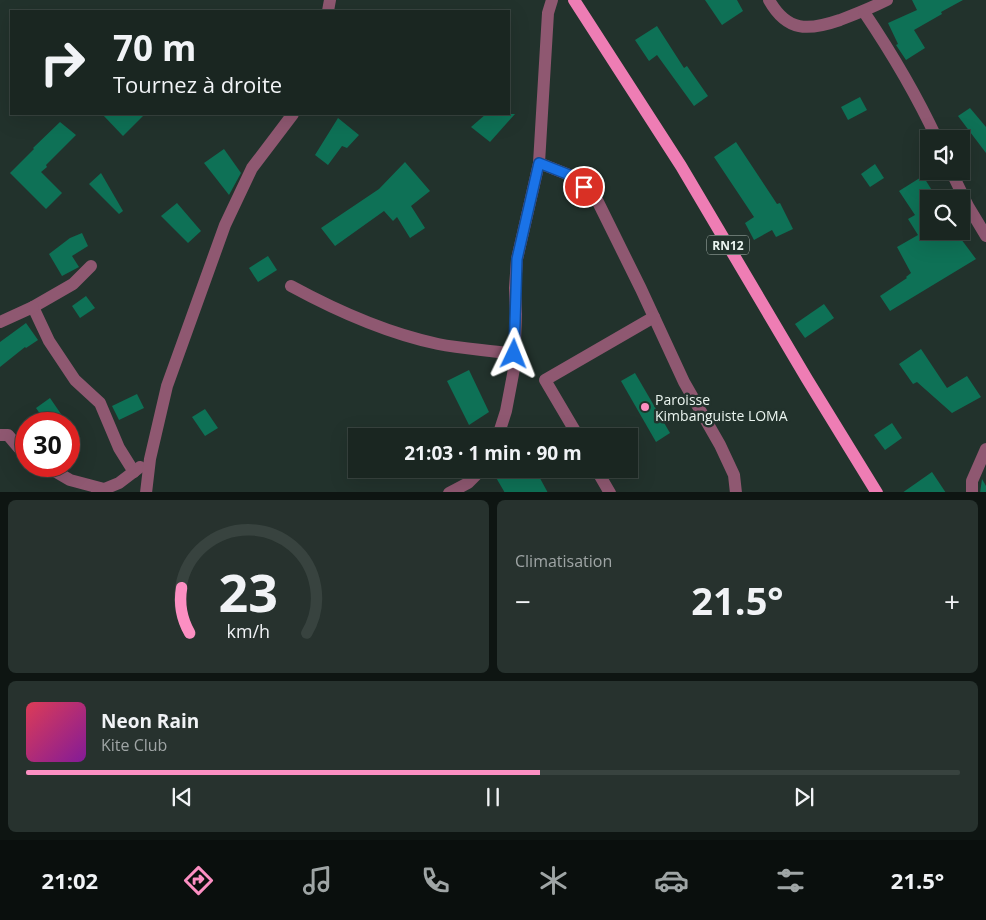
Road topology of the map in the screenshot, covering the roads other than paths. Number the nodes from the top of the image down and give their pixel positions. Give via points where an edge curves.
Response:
1 (552, 0) edge
2 (574, 0) edge
3 (769, 0) edge
4 (887, 0) edge
5 (864, 12) junction
6 (292, 115) edge
7 (932, 130) edge
8 (539, 163) junction
9 (956, 180) edge
10 (986, 236) edge
11 (92, 266) dead end
12 (291, 286) dead end
13 (33, 307) junction
14 (654, 317) junction
15 (0, 322) edge
16 (514, 354) junction
17 (501, 428) edge
18 (573, 428) edge
19 (0, 435) edge
20 (15, 443) edge
21 (986, 448) edge
22 (150, 459) junction
23 (134, 472) junction
24 (65, 477) edge
25 (473, 478) edge
26 (601, 478) edge
27 (100, 491) edge
28 (146, 492) edge
29 (449, 492) edge
30 (610, 492) edge
31 (736, 492) edge
32 (877, 492) edge
33 (972, 492) edge

1 - 8 street via 548,13
2 - 32 main road, RN12 via 681,166
3 - 5 street via 781,17 803,28
4 - 5 street
5 - 7 street via 889,49
6 - 22 street via 252,168 225,225 167,386
8 - 14 street via 572,176 596,198
8 - 16 street via 517,259
9 - 10 street
11 - 13 street via 73,284
12 - 16 street via 327,306 385,329 439,344
13 - 15 street
13 - 23 street via 49,341 75,380 100,403 119,448
14 - 18 street via 545,380
14 - 31 street via 684,382 720,445 734,475
16 - 17 street via 514,369
19 - 20 street via 8,435
21 - 33 street via 972,481
22 - 23 street
22 - 28 street
23 - 27 street
24 - 27 street
25 - 29 street
26 - 30 street

